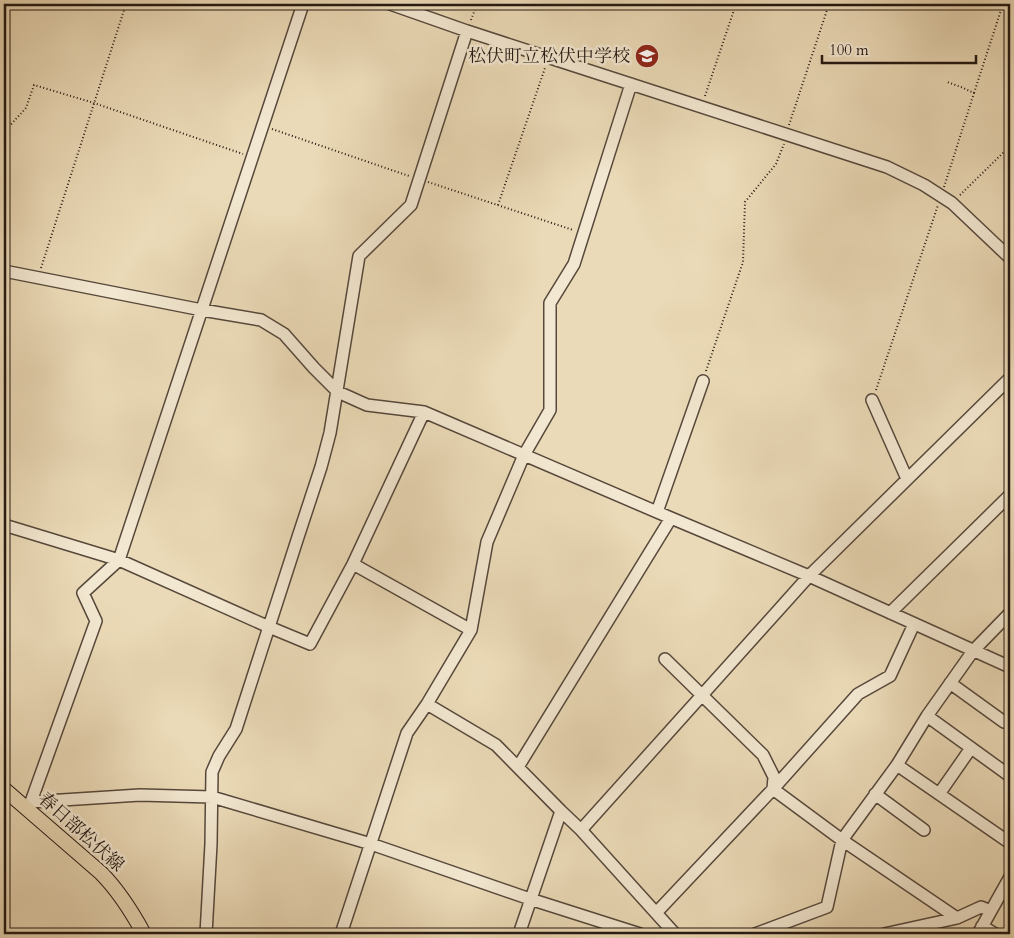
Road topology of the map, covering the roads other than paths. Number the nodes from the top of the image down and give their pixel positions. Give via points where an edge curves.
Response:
1 (303, 4) edge
2 (390, 4) edge
3 (468, 31) junction
4 (630, 84) junction
5 (1010, 258) edge
6 (4, 272) edge
7 (202, 310) junction
8 (1010, 378) edge
9 (703, 381) road end
10 (338, 392) junction
11 (872, 400) road end
12 (424, 412) junction
13 (524, 455) junction
14 (908, 479) junction
15 (1010, 494) edge
16 (657, 512) junction
17 (671, 518) junction
18 (4, 525) edge
19 (119, 560) junction
20 (353, 564) junction
21 (809, 576) junction
22 (890, 613) junction
23 (1010, 613) edge
24 (914, 624) junction
25 (269, 627) junction
26 (471, 630) junction
27 (973, 651) junction
28 (666, 659) dead end
29 (1010, 667) edge
30 (950, 683) junction
31 (702, 695) junction
32 (427, 704) junction
33 (927, 716) junction
34 (1004, 722) dead end
35 (971, 748) junction
36 (897, 765) junction
37 (518, 767) junction
38 (1010, 776) edge
39 (4, 789) edge
40 (773, 790) junction
41 (876, 794) junction
42 (939, 794) junction
43 (212, 797) junction
44 (30, 806) junction
45 (561, 812) junction
46 (1010, 828) edge
47 (581, 830) junction
48 (924, 830) dead end
49 (842, 840) junction
50 (1007, 841) edge
51 (371, 844) junction
52 (1009, 882) edge
53 (530, 900) junction
54 (991, 911) junction
55 (656, 913) junction
56 (957, 918) junction
57 (980, 930) edge
58 (144, 934) edge
59 (206, 934) edge
60 (341, 934) edge
61 (519, 934) edge
62 (640, 934) edge
63 (676, 934) edge
64 (755, 934) edge
65 (884, 934) edge
66 (995, 934) edge

1 - 7 street
2 - 3 street
3 - 4 street
3 - 10 street via 411,205 359,256
4 - 5 street via 887,167 952,203
4 - 13 street via 574,264 550,303 550,410
6 - 7 street
7 - 10 street via 261,320 284,334
7 - 19 street
8 - 14 street
9 - 16 street
10 - 12 street via 367,405
10 - 25 street via 321,467
11 - 14 street
12 - 13 street
12 - 20 street
13 - 16 street
13 - 26 street via 487,542
14 - 21 street
15 - 22 street
16 - 17 street
17 - 21 street
17 - 37 street
18 - 19 street
19 - 25 street
19 - 44 street via 83,593 96,621
20 - 25 street via 310,644
20 - 26 street
21 - 22 street
21 - 31 street
22 - 24 street
23 - 27 street
24 - 27 street
24 - 40 street via 890,676 858,694
25 - 43 street via 236,729 212,772
26 - 32 street
27 - 29 street
27 - 30 street
28 - 31 street
30 - 33 street
30 - 34 street
31 - 40 street via 763,755 774,777
31 - 47 street
32 - 37 street via 496,745
32 - 51 street via 407,733
33 - 35 street
33 - 36 street
35 - 38 street
35 - 42 street
36 - 41 street
36 - 42 street
37 - 45 street
39 - 44 main road, 春日部松伏線
40 - 49 street
40 - 55 street
41 - 48 street
41 - 49 street
42 - 50 street
43 - 44 street via 140,795
43 - 51 street
43 - 59 street
44 - 58 main road, 春日部松伏線 via 113,884
45 - 47 street
45 - 53 street
46 - 50 street
47 - 55 street
49 - 56 street
49 - 64 street via 827,907
51 - 53 street
51 - 60 street
52 - 54 street
53 - 61 street
53 - 62 street
54 - 56 street via 981,907
54 - 57 street
55 - 63 street
56 - 65 street
57 - 66 street

